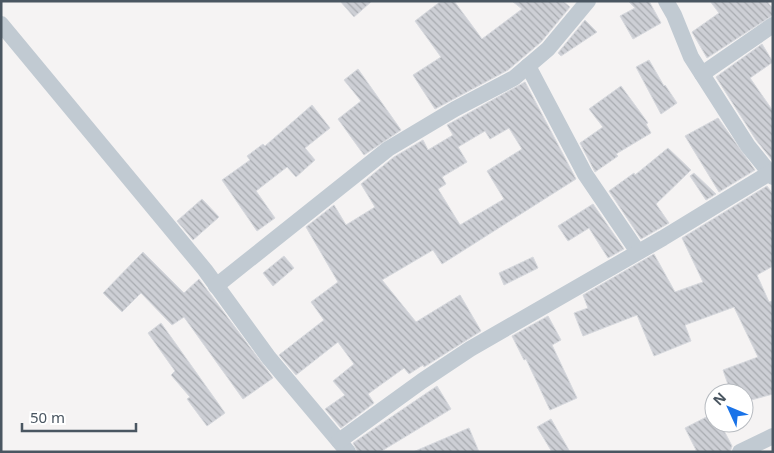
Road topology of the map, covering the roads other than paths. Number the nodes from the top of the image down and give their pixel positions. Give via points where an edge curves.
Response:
1 (588, 1) edge
2 (666, 1) edge
3 (1, 24) edge
4 (773, 25) edge
5 (528, 66) junction
6 (702, 74) junction
7 (772, 174) edge
8 (638, 252) junction
9 (216, 286) junction
10 (773, 436) edge
11 (344, 446) edge
12 (740, 452) edge

1 - 5 street via 548,49
2 - 6 street
3 - 9 street
4 - 6 street
5 - 8 street via 585,174
5 - 9 street via 514,78 388,149
6 - 7 street via 748,146
7 - 8 street
8 - 11 street via 470,349 422,381
9 - 11 street via 269,358
10 - 12 street

